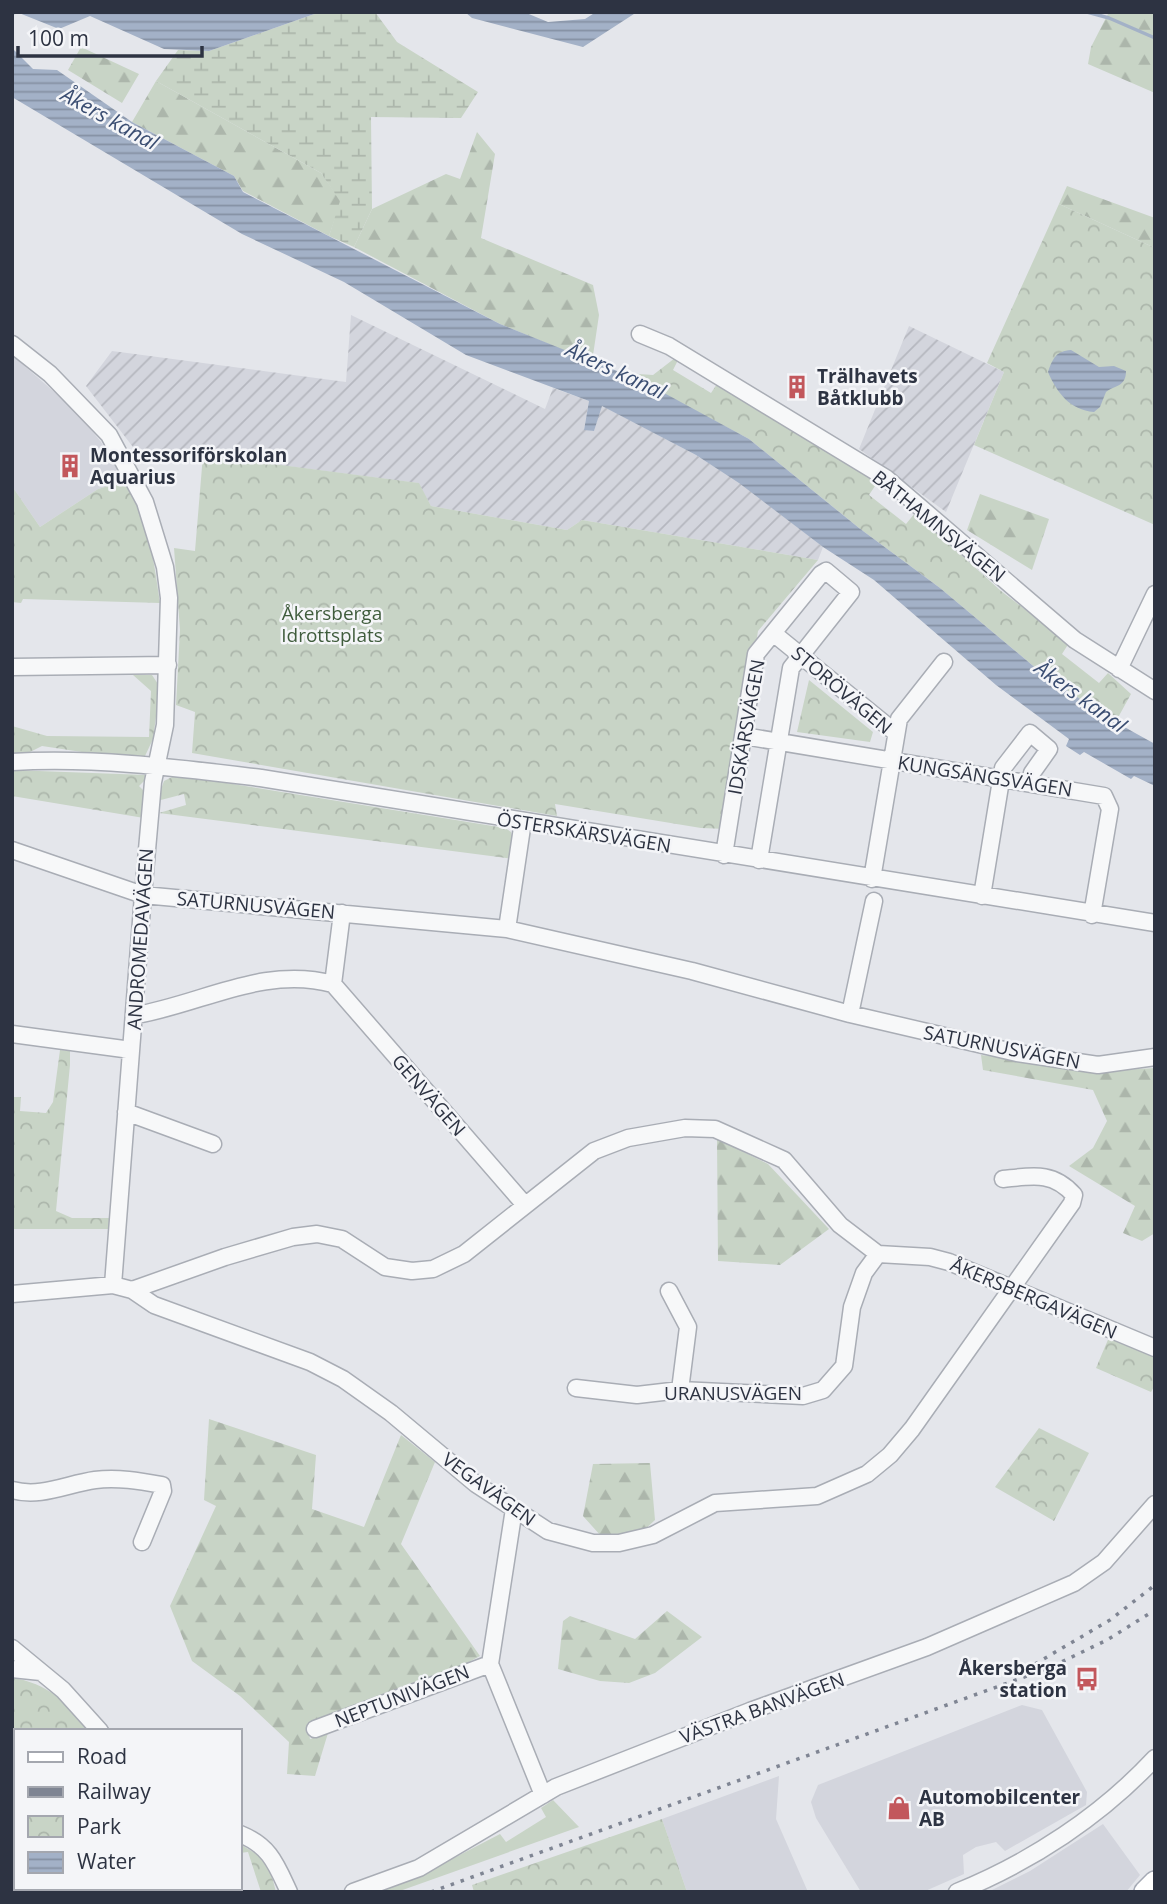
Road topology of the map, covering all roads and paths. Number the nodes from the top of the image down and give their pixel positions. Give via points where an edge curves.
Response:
1 (640, 334) dead end
2 (12, 344) edge
3 (1155, 594) edge
4 (773, 633) junction
5 (801, 656) junction
6 (944, 662) dead end
7 (168, 665) junction
8 (12, 667) edge
9 (1119, 669) junction
10 (1155, 691) edge
11 (896, 733) junction
12 (744, 736) junction
13 (779, 742) junction
14 (892, 761) junction
15 (12, 762) edge
16 (158, 765) junction
17 (1002, 778) junction
18 (1030, 783) junction
19 (523, 821) junction
20 (12, 850) edge
21 (724, 855) junction
22 (759, 860) junction
23 (872, 879) junction
24 (143, 895) junction
25 (982, 897) junction
26 (874, 901) dead end
27 (342, 914) junction
28 (1092, 915) junction
29 (1155, 923) edge
30 (507, 929) junction
31 (333, 984) junction
32 (850, 1014) junction
33 (136, 1015) junction
34 (12, 1034) edge
35 (131, 1050) junction
36 (1155, 1058) edge
37 (126, 1112) junction
38 (213, 1144) dead end
39 (1003, 1179) dead end
40 (526, 1205) junction
41 (877, 1254) junction
42 (113, 1285) junction
43 (1013, 1288) junction
44 (132, 1290) junction
45 (669, 1291) dead end
46 (12, 1294) edge
47 (1155, 1349) edge
48 (576, 1388) dead end
49 (680, 1390) junction
50 (12, 1490) edge
51 (1155, 1504) edge
52 (514, 1510) junction
53 (142, 1542) dead end
54 (12, 1648) edge
55 (490, 1664) junction
56 (12, 1669) edge
57 (41, 1672) junction
58 (98, 1729) edge
59 (315, 1729) dead end
60 (1155, 1758) edge
61 (543, 1795) junction
62 (242, 1835) edge
63 (1155, 1882) edge
64 (289, 1892) edge
65 (354, 1892) edge
66 (957, 1892) edge
67 (1145, 1892) edge

1 - 9 street, BÅTHAMNSVÄGEN via 669,346 886,478 1075,640
2 - 7 street, ANDROMEDAVÄGEN via 50,374 109,435 132,473 165,568
3 - 9 street
4 - 5 street, STORÖVÄGEN
4 - 5 street, IDSKÄRSVÄGEN via 827,571 851,592
4 - 12 street, IDSKÄRSVÄGEN via 755,654
5 - 11 street, STORÖVÄGEN
5 - 13 street, IDSKÄRSVÄGEN via 791,668
6 - 11 street via 899,719
7 - 8 street
7 - 16 street, ANDROMEDAVÄGEN
9 - 10 street, BÅTHAMNSVÄGEN
11 - 14 street, STORÖVÄGEN
12 - 13 street, KUNGSÄNGSVÄGEN
12 - 21 street, IDSKÄRSVÄGEN
13 - 14 street, KUNGSÄNGSVÄGEN
13 - 22 street, IDSKÄRSVÄGEN
14 - 17 street, KUNGSÄNGSVÄGEN
14 - 23 street, STORÖVÄGEN
15 - 16 street, ÖSTERSKÄRSVÄGEN
16 - 19 street, ÖSTERSKÄRSVÄGEN
16 - 24 street, ANDROMEDAVÄGEN
17 - 18 street, KUNGSÄNGSVÄGEN
17 - 18 street via 1003,768 1030,733 1049,749
17 - 25 street
18 - 28 street, KUNGSÄNGSVÄGEN via 1099,794 1110,802
19 - 21 street, ÖSTERSKÄRSVÄGEN
19 - 30 street
20 - 24 street, SATURNUSVÄGEN
21 - 22 street, ÖSTERSKÄRSVÄGEN
22 - 23 street, ÖSTERSKÄRSVÄGEN
23 - 25 street, ÖSTERSKÄRSVÄGEN
24 - 27 street, SATURNUSVÄGEN
24 - 33 street, ANDROMEDAVÄGEN
25 - 28 street, ÖSTERSKÄRSVÄGEN
26 - 32 street
27 - 30 street, SATURNUSVÄGEN
27 - 31 street
28 - 29 street, ÖSTERSKÄRSVÄGEN
30 - 32 street, SATURNUSVÄGEN via 692,971
31 - 33 street via 288,978 259,981
31 - 40 street, GENVÄGEN
32 - 36 street, SATURNUSVÄGEN via 1059,1060 1098,1065
33 - 35 street, ANDROMEDAVÄGEN
34 - 35 street
35 - 37 street, ANDROMEDAVÄGEN
37 - 38 street
37 - 42 street, ANDROMEDAVÄGEN
39 - 43 street, VEGAVÄGEN via 1046,1176 1074,1195 1068,1212
40 - 41 street via 570,1168 610,1144 704,1128 729,1134 784,1160 840,1225
40 - 44 street via 464,1254 433,1269 385,1266 342,1239 317,1234 225,1257
41 - 43 street, ÅKERSBERGAVÄGEN via 930,1257
41 - 49 street, URANUSVÄGEN via 864,1273 852,1307 844,1366 823,1390 803,1396
42 - 44 street
42 - 46 street
43 - 47 street, ÅKERSBERGAVÄGEN
43 - 52 street, VEGAVÄGEN via 890,1455 838,1489 817,1496 715,1503 653,1535 619,1543 574,1539 548,1531
44 - 52 street, VEGAVÄGEN via 154,1305 310,1362 343,1379
45 - 49 street via 688,1327
48 - 49 street, URANUSVÄGEN via 637,1395
50 - 53 street via 43,1492 96,1480 162,1485
51 - 61 street, VÄSTRA BANVÄGEN via 1114,1553 1074,1583 946,1639 750,1711
52 - 55 street, NEPTUNIVÄGEN
54 - 57 street
55 - 59 street, NEPTUNIVÄGEN
55 - 61 street, NEPTUNIVÄGEN
56 - 57 street
57 - 58 street
60 - 66 street via 1093,1816
61 - 65 street, VÄSTRA BANVÄGEN via 419,1868
62 - 64 street via 270,1852
63 - 67 main road

